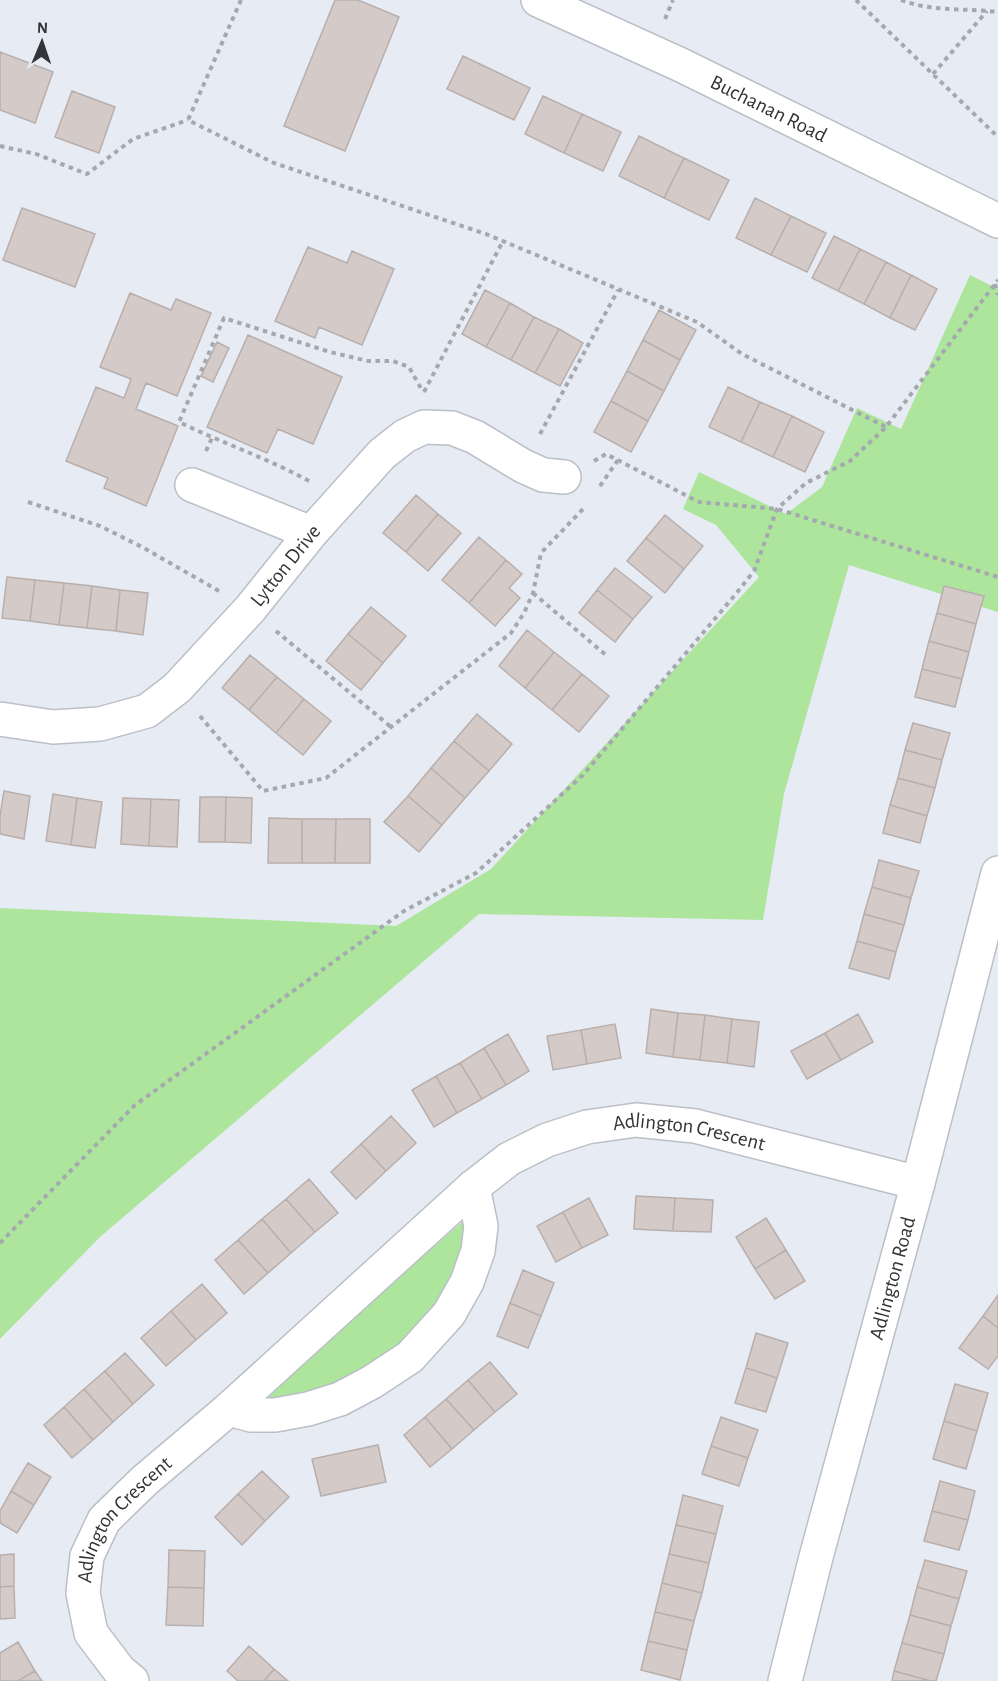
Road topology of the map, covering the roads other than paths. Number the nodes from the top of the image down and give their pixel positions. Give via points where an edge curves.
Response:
1 (538, 0) edge
2 (998, 221) edge
3 (564, 477) road end
4 (192, 484) dead end
5 (311, 533) junction
6 (0, 719) edge
7 (998, 873) edge
8 (918, 1183) junction
9 (473, 1187) junction
10 (229, 1409) junction
11 (132, 1681) edge
12 (785, 1681) edge

1 - 2 street, Buchanan Road via 681,65
3 - 5 street, Lytton Drive via 543,476 452,428 424,428 405,436 382,454
4 - 5 street
5 - 6 street, Lytton Drive via 250,609 177,688 147,711 100,724 53,727
7 - 8 street, Adlington Road
8 - 9 street, Adlington Crescent via 695,1126 636,1119 586,1126 547,1140 509,1159
8 - 12 street, Adlington Road
9 - 10 street, Adlington Crescent
9 - 10 street via 481,1226 478,1251 467,1282 449,1314 410,1357 340,1399 308,1409 275,1415
10 - 11 street, Adlington Crescent via 104,1520 87,1556 83,1593 91,1633

